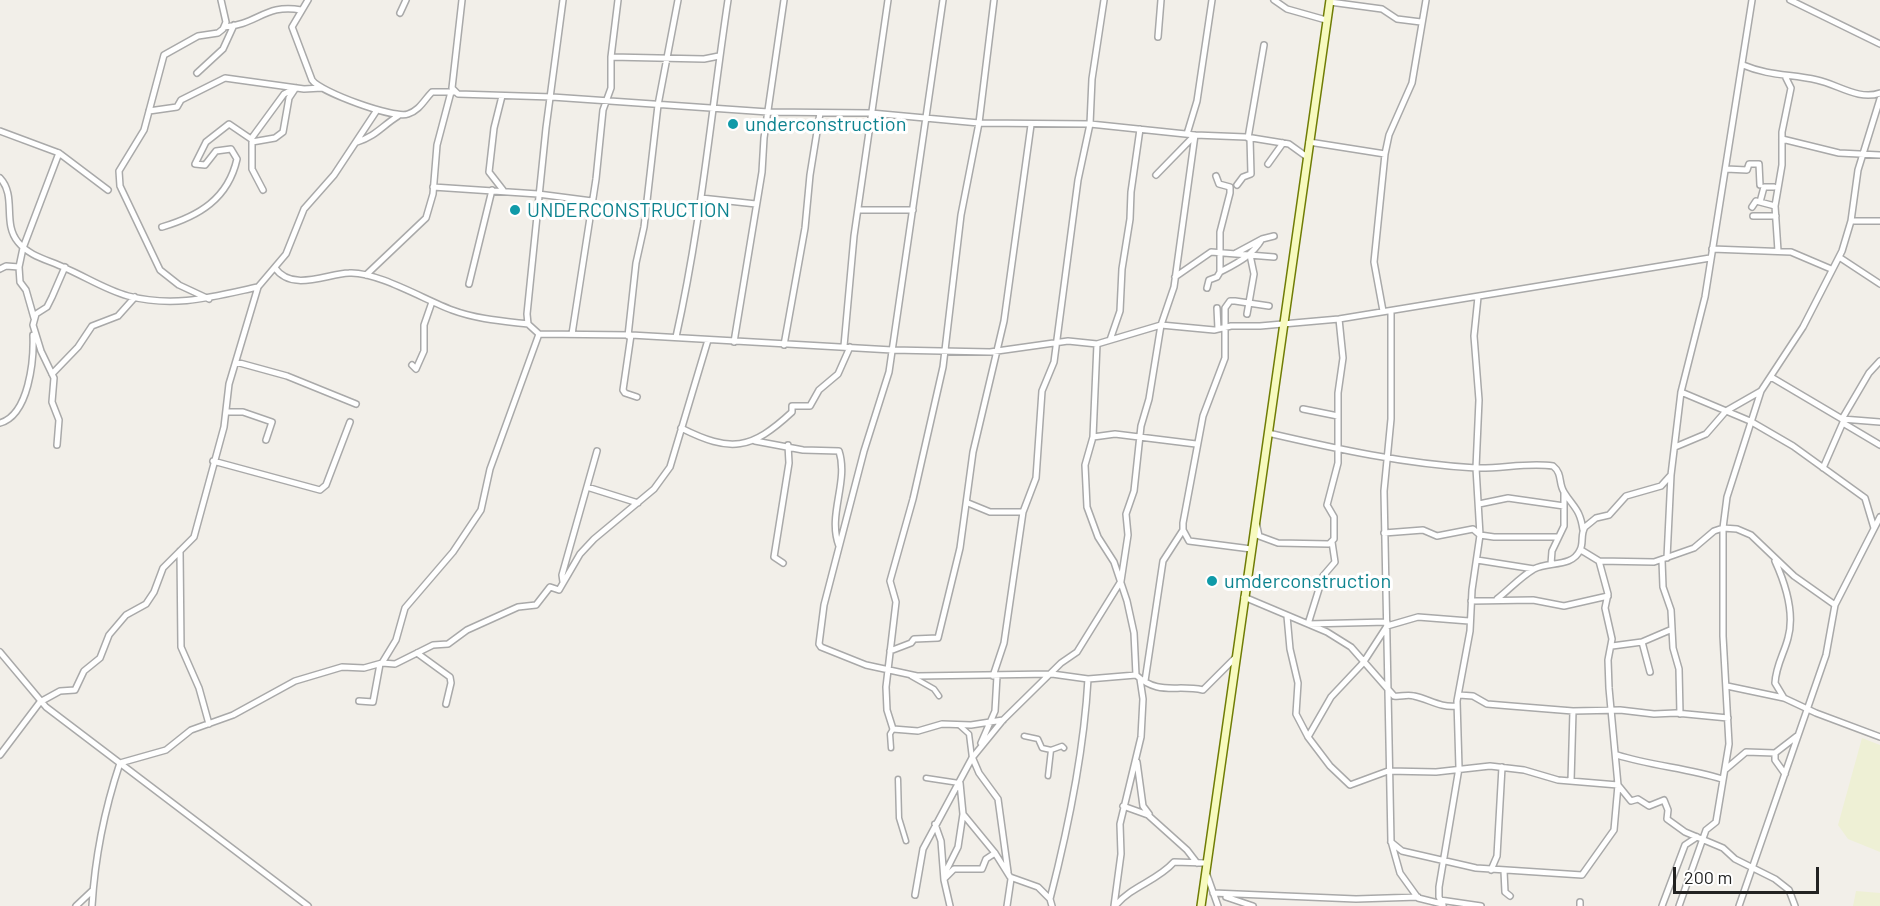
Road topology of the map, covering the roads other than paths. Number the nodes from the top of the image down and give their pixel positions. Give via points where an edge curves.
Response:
1 (221, 0) edge
2 (308, 0) edge
3 (406, 0) edge
4 (462, 0) edge
5 (563, 0) edge
6 (618, 0) edge
7 (678, 0) edge
8 (728, 0) edge
9 (784, 0) edge
10 (888, 0) edge
11 (943, 0) edge
12 (994, 0) edge
13 (1104, 0) edge
14 (1161, 0) edge
15 (1212, 0) edge
16 (1274, 0) edge
17 (1384, 0) edge
18 (1426, 0) edge
19 (1752, 0) edge
20 (1790, 0) edge
21 (1330, 1) edge
22 (1382, 9) junction
23 (301, 10) junction
24 (400, 13) dead end
25 (1326, 20) junction
26 (1421, 22) junction
27 (234, 26) junction
28 (224, 27) junction
29 (1158, 37) dead end
30 (1880, 44) edge
31 (1264, 45) dead end
32 (719, 56) junction
33 (611, 57) junction
34 (667, 58) junction
35 (1743, 65) junction
36 (197, 73) dead end
37 (1786, 78) junction
38 (296, 88) junction
39 (324, 88) junction
40 (452, 92) junction
41 (1880, 93) edge
42 (502, 96) junction
43 (552, 97) junction
44 (1880, 99) edge
45 (606, 101) junction
46 (658, 105) junction
47 (714, 109) junction
48 (377, 110) junction
49 (149, 111) junction
50 (768, 112) junction
51 (820, 113) junction
52 (871, 113) junction
53 (398, 116) junction
54 (927, 119) junction
55 (979, 123) junction
56 (1090, 124) junction
57 (1031, 125) junction
58 (1140, 129) junction
59 (0, 131) edge
60 (1187, 134) junction
61 (1195, 135) junction
62 (1249, 138) junction
63 (1782, 139) junction
64 (357, 142) junction
65 (1309, 142) junction
66 (1283, 143) junction
67 (59, 153) junction
68 (1385, 154) junction
69 (1863, 155) junction
70 (1880, 155) edge
71 (1307, 157) junction
72 (1268, 164) dead end
73 (1726, 169) junction
74 (1156, 175) dead end
75 (1216, 176) dead end
76 (0, 178) edge
77 (1760, 185) dead end
78 (1237, 186) dead end
79 (434, 187) junction
80 (1774, 187) dead end
81 (108, 190) dead end
82 (263, 190) dead end
83 (492, 190) junction
84 (504, 191) junction
85 (538, 194) junction
86 (701, 198) junction
87 (592, 201) junction
88 (1760, 202) junction
89 (756, 204) junction
90 (1776, 206) junction
91 (1752, 207) dead end
92 (859, 210) junction
93 (913, 210) junction
94 (1753, 216) dead end
95 (1776, 216) junction
96 (1851, 221) junction
97 (1880, 221) edge
98 (162, 227) dead end
99 (1274, 236) dead end
100 (1262, 238) junction
101 (23, 248) junction
102 (1712, 249) junction
103 (1778, 250) junction
104 (1220, 252) junction
105 (1236, 253) junction
106 (1250, 255) junction
107 (1274, 257) dead end
108 (1839, 257) junction
109 (1710, 258) junction
110 (19, 267) junction
111 (65, 267) junction
112 (275, 268) junction
113 (0, 269) edge
114 (1831, 269) junction
115 (1220, 272) junction
116 (366, 275) junction
117 (1175, 277) junction
118 (469, 284) dead end
119 (1880, 284) edge
120 (258, 287) junction
121 (1207, 288) dead end
122 (135, 297) junction
123 (1478, 297) junction
124 (209, 299) junction
125 (432, 302) junction
126 (1249, 303) junction
127 (1269, 306) dead end
128 (1217, 308) dead end
129 (1383, 311) junction
130 (1391, 311) junction
131 (1247, 314) dead end
132 (34, 318) junction
133 (1339, 318) junction
134 (1283, 322) junction
135 (528, 324) junction
136 (1161, 325) junction
137 (1221, 328) junction
138 (33, 330) junction
139 (538, 334) junction
140 (572, 334) junction
141 (629, 336) junction
142 (676, 337) junction
143 (708, 340) junction
144 (1110, 340) junction
145 (734, 342) junction
146 (1097, 344) junction
147 (784, 345) junction
148 (1056, 345) junction
149 (847, 346) junction
150 (945, 349) junction
151 (892, 350) junction
152 (997, 351) junction
153 (1880, 361) edge
154 (236, 362) junction
155 (412, 365) dead end
156 (52, 374) junction
157 (1771, 377) junction
158 (1761, 391) junction
159 (1681, 392) junction
160 (637, 397) dead end
161 (356, 404) dead end
162 (1303, 409) dead end
163 (1726, 411) junction
164 (226, 412) junction
165 (1338, 416) junction
166 (1750, 421) junction
167 (1843, 421) junction
168 (1879, 421) edge
169 (350, 422) dead end
170 (0, 423) edge
171 (681, 428) junction
172 (1268, 433) junction
173 (1093, 436) junction
174 (1140, 437) junction
175 (266, 440) dead end
176 (755, 441) junction
177 (1197, 444) junction
178 (57, 445) dead end
179 (788, 445) junction
180 (1880, 445) edge
181 (1338, 447) junction
182 (1675, 447) junction
183 (597, 451) dead end
184 (1387, 459) junction
185 (213, 461) junction
186 (1476, 468) junction
187 (1823, 468) junction
188 (1671, 475) junction
189 (587, 487) junction
190 (1564, 492) junction
191 (638, 503) junction
192 (968, 503) junction
193 (1479, 504) junction
194 (1564, 506) junction
195 (1023, 512) junction
196 (1880, 517) edge
197 (1255, 521) junction
198 (1723, 528) junction
199 (1874, 528) junction
200 (1183, 530) junction
201 (1583, 530) junction
202 (1384, 533) junction
203 (1480, 535) junction
204 (1558, 537) junction
205 (1332, 542) junction
206 (840, 546) junction
207 (1251, 549) junction
208 (180, 550) junction
209 (1581, 550) junction
210 (1773, 557) junction
211 (1664, 559) junction
212 (1477, 560) junction
213 (1599, 561) junction
214 (783, 563) dead end
215 (1551, 564) junction
216 (1534, 569) junction
217 (1121, 580) junction
218 (563, 582) junction
219 (1608, 596) junction
220 (1244, 597) junction
221 (1500, 599) junction
222 (1471, 601) junction
223 (1835, 604) junction
224 (1287, 616) junction
225 (1469, 621) junction
226 (1308, 624) junction
227 (1387, 624) junction
228 (1670, 630) junction
229 (1642, 642) junction
230 (1612, 646) junction
231 (890, 651) junction
232 (0, 652) edge
233 (417, 653) junction
234 (1236, 657) junction
235 (381, 663) junction
236 (1363, 663) junction
237 (888, 670) junction
238 (1650, 672) dead end
239 (908, 674) junction
240 (1052, 674) junction
241 (995, 676) junction
242 (1140, 678) junction
243 (1088, 679) junction
244 (1775, 683) junction
245 (1727, 686) junction
246 (1388, 692) junction
247 (1767, 693) junction
248 (1459, 695) junction
249 (939, 696) dead end
250 (1784, 698) junction
251 (359, 701) dead end
252 (40, 702) junction
253 (446, 704) dead end
254 (1457, 706) junction
255 (1809, 709) junction
256 (1573, 711) junction
257 (1611, 711) junction
258 (1680, 714) junction
259 (1728, 718) junction
260 (1003, 720) junction
261 (991, 721) junction
262 (209, 724) junction
263 (958, 725) junction
264 (893, 729) junction
265 (1798, 735) junction
266 (1023, 736) dead end
267 (1308, 737) junction
268 (1880, 737) edge
269 (891, 748) dead end
270 (1064, 748) dead end
271 (1051, 750) junction
272 (1775, 753) junction
273 (0, 755) edge
274 (1617, 755) junction
275 (972, 758) junction
276 (1137, 758) junction
277 (120, 764) junction
278 (1502, 767) junction
279 (1459, 768) junction
280 (1726, 769) junction
281 (1388, 771) junction
282 (1785, 774) junction
283 (1048, 776) dead end
284 (926, 778) dead end
285 (898, 779) dead end
286 (1722, 779) junction
287 (1571, 781) junction
288 (960, 783) junction
289 (1618, 785) junction
290 (1123, 806) junction
291 (963, 814) junction
292 (1156, 823) junction
293 (935, 824) junction
294 (1696, 837) junction
295 (1703, 839) junction
296 (906, 841) dead end
297 (1390, 841) junction
298 (995, 853) junction
299 (1445, 860) junction
300 (1197, 863) junction
301 (1206, 867) junction
302 (1752, 868) junction
303 (1491, 870) junction
304 (1504, 871) junction
305 (945, 877) junction
306 (1010, 877) junction
307 (93, 890) junction
308 (1213, 893) junction
309 (915, 895) dead end
310 (1510, 896) dead end
311 (1418, 897) junction
312 (1050, 899) junction
313 (1442, 903) edge
314 (76, 906) edge
315 (92, 906) edge
316 (308, 906) edge
317 (951, 906) edge
318 (1007, 906) edge
319 (1052, 906) edge
320 (1115, 906) edge
321 (1201, 906) edge
322 (1218, 906) edge
323 (1253, 906) edge
324 (1481, 906) edge
325 (1662, 906) edge
326 (1679, 906) edge
327 (1739, 906) edge
328 (1795, 906) edge

1 - 28 street
2 - 23 street
3 - 24 street
4 - 40 street
5 - 43 street
6 - 33 street
7 - 34 street
8 - 32 street
9 - 50 street
10 - 52 street
11 - 54 street
12 - 55 street
13 - 56 street
14 - 29 street
15 - 60 street via 1197,101
16 - 25 street via 1287,9
17 - 22 street
18 - 26 street
19 - 35 street
20 - 30 street
21 - 22 street
21 - 25 main road
22 - 26 street via 1397,19
23 - 27 street via 273,9
23 - 39 street via 292,24 293,30 313,82
25 - 65 main road
26 - 68 street via 1412,84 1389,135
27 - 28 street
27 - 36 street via 223,49
28 - 49 street via 164,55
31 - 62 street
32 - 34 street
32 - 47 street
33 - 34 street
33 - 45 street via 611,88
34 - 46 street
35 - 37 street
35 - 73 street
37 - 41 street via 1823,81 1868,96
37 - 63 street via 1791,88
38 - 39 street
38 - 49 street via 222,78 181,100 177,107
38 - 82 street via 288,98 283,132 275,138 252,142 252,169
38 - 98 street via 284,94 251,139 229,124 206,142 195,164 205,165 216,151 231,149 237,159 233,175 213,204
39 - 48 street
40 - 42 street
40 - 53 street via 432,92 415,111
40 - 79 street via 437,145
42 - 43 street
42 - 84 street via 492,136 489,172
43 - 45 street
43 - 85 street
44 - 69 street
45 - 46 street
45 - 87 street
46 - 47 street
46 - 141 street
47 - 50 street
47 - 86 street
48 - 53 street
48 - 64 street
49 - 124 street via 144,130 119,171 120,186 160,270 179,285
50 - 51 street
50 - 89 street
51 - 52 street
51 - 147 street
52 - 54 street
52 - 92 street
53 - 64 street via 374,136
54 - 55 street
54 - 93 street
55 - 57 street
55 - 150 street via 961,215
56 - 57 street
56 - 58 street
56 - 148 street via 1078,180
57 - 152 street
58 - 60 street
58 - 144 street via 1120,311
59 - 67 street
60 - 61 street
61 - 62 street
61 - 74 street
61 - 117 street
62 - 66 street
62 - 78 street via 1251,174
63 - 69 street
63 - 90 street
64 - 112 street via 304,209 292,242
65 - 68 street
65 - 71 main road
66 - 71 street via 1296,147
66 - 72 street
67 - 81 street
67 - 101 street
68 - 129 street via 1374,262
69 - 70 street
69 - 96 street
71 - 134 main road
73 - 77 street via 1747,170 1749,164 1759,164
73 - 102 street
75 - 104 street via 1220,184 1230,187 1220,232
76 - 101 street via 9,195 11,231
79 - 83 street
79 - 116 street via 426,218
80 - 88 street via 1764,187
83 - 84 street
83 - 118 street
84 - 85 street
85 - 87 street
85 - 135 street
86 - 89 street
86 - 142 street
87 - 140 street
88 - 90 street
88 - 91 street
89 - 145 street
90 - 95 street
92 - 93 street
92 - 149 street via 848,290
93 - 151 street
94 - 95 street
95 - 103 street
96 - 97 street
96 - 108 street
99 - 100 street
100 - 105 street
100 - 106 street
101 - 110 street
101 - 111 street
102 - 103 street
102 - 109 street
103 - 114 street via 1798,253
104 - 105 street
104 - 115 street
104 - 117 street via 1211,252
105 - 106 street
106 - 107 street
106 - 115 street
106 - 126 street via 1254,274
108 - 114 street
108 - 119 street
109 - 123 street
109 - 159 street via 1705,297
110 - 113 street
110 - 132 street via 20,282
111 - 122 street
111 - 132 street via 47,307
112 - 116 street via 283,276 303,280 350,272
112 - 120 street
114 - 157 street via 1807,321
115 - 121 street via 1209,280
116 - 125 street via 399,285
117 - 136 street
120 - 124 street
120 - 154 street
122 - 124 street via 176,302
122 - 156 street via 118,316 95,324 86,332 78,347
123 - 130 street
123 - 186 street via 1474,336 1479,400
125 - 135 street via 471,316
125 - 155 street via 424,325 424,351 416,369
126 - 127 street
126 - 131 street
126 - 137 street via 1230,301
128 - 137 street
129 - 130 street
129 - 133 street
130 - 184 street
132 - 138 street
133 - 134 street
133 - 165 street via 1342,358
134 - 137 street
134 - 172 main road
135 - 139 street
136 - 137 street
136 - 144 street
136 - 174 street
137 - 177 street via 1225,358
138 - 156 street
138 - 170 street via 28,384 18,409 9,420
139 - 140 street
139 - 235 street via 490,468 481,510 453,552 405,608 396,640
140 - 141 street
141 - 142 street
141 - 160 street via 623,390
142 - 143 street
143 - 145 street
143 - 171 street
144 - 146 street
145 - 147 street
146 - 148 street via 1068,341
146 - 173 street
147 - 149 street
148 - 152 street
148 - 195 street via 1052,369 1042,392 1034,487
149 - 151 street
149 - 176 street via 838,374 819,390 810,406 792,406 792,412
150 - 151 street
150 - 152 street
150 - 231 street via 913,499 890,581 896,602
151 - 206 street
152 - 192 street via 973,452
153 - 167 street via 1869,373
154 - 161 street via 287,376
154 - 164 street
156 - 178 street via 52,402 59,420
157 - 158 street
157 - 167 street
158 - 163 street
158 - 166 street
159 - 163 street
159 - 182 street
162 - 165 street
163 - 166 street
163 - 182 street via 1706,434
164 - 175 street via 243,412 272,422
164 - 185 street
165 - 181 street
166 - 187 street
166 - 198 street via 1727,497
167 - 168 street
167 - 180 street
167 - 187 street
169 - 185 street via 321,490
171 - 176 street via 718,444
171 - 191 street via 670,468
172 - 181 street
172 - 197 main road
173 - 174 street
173 - 217 street via 1085,465 1088,507 1098,537
174 - 177 street
174 - 217 street via 1134,491 1126,514 1128,535
176 - 179 street
177 - 200 street
179 - 206 street via 803,450 838,451 842,464 835,525
179 - 214 street via 789,463 774,558
181 - 184 street
181 - 205 street via 1328,505 1334,517
182 - 188 street
183 - 189 street
184 - 186 street
184 - 202 street
185 - 208 street via 195,535
186 - 190 street via 1553,466 1559,472
186 - 193 street
187 - 199 street via 1865,498
188 - 201 street via 1661,486 1626,496 1609,515 1596,518
188 - 211 street
189 - 191 street
189 - 218 street
190 - 194 street
190 - 201 street via 1578,509
191 - 218 street via 594,539
192 - 195 street via 990,512
192 - 231 street via 939,638 914,639
193 - 194 street via 1519,498
193 - 203 street
194 - 204 street via 1564,526
195 - 241 street via 1004,643
196 - 199 street
197 - 205 street via 1259,536 1278,543
197 - 207 main road
198 - 210 street via 1751,535
198 - 211 street via 1694,548
198 - 245 street
199 - 223 street
200 - 207 street via 1189,541
200 - 242 street via 1163,561
201 - 209 street
202 - 203 street via 1423,530 1437,536 1473,528
202 - 227 street
203 - 204 street
203 - 212 street
204 - 215 street
205 - 226 street via 1335,562 1323,576
206 - 237 street via 824,605 819,644 866,665
207 - 220 main road
208 - 252 street via 163,568 145,605 126,615 109,635 100,658 84,671 75,690
208 - 262 street via 181,647
209 - 213 street
209 - 215 street via 1568,562
210 - 223 street via 1814,593
210 - 244 street via 1786,585 1790,630
211 - 213 street
211 - 228 street via 1663,585 1671,610
212 - 216 street
212 - 222 street
213 - 219 street
215 - 216 street
216 - 221 street via 1505,590
217 - 240 street via 1077,652
217 - 242 street
218 - 233 street via 558,590 550,587 535,606 518,607 467,630 450,643
219 - 221 street via 1564,606
219 - 230 street via 1605,608
220 - 224 street
220 - 234 main road
221 - 222 street
222 - 225 street
223 - 255 street via 1826,656
224 - 226 street
224 - 267 street via 1298,683 1296,714
225 - 227 street via 1418,617
225 - 248 street
226 - 227 street
226 - 236 street via 1351,647
227 - 236 street
227 - 246 street
228 - 229 street
228 - 258 street via 1679,669
229 - 230 street
229 - 238 street
230 - 257 street via 1608,660
231 - 237 street
232 - 252 street
233 - 235 street via 395,664
233 - 253 street via 450,677
234 - 242 street via 1203,690 1162,689
234 - 301 main road
235 - 251 street via 373,703
235 - 262 street via 364,668 342,667 295,681
236 - 246 street
236 - 267 street via 1331,696
237 - 239 street
237 - 264 street via 887,710
239 - 241 street
239 - 249 street
240 - 241 street
240 - 243 street
240 - 260 street
241 - 261 street via 995,711
242 - 243 street
242 - 276 street via 1143,699
243 - 312 street via 1082,749
244 - 247 street
244 - 250 street
245 - 247 street
245 - 259 street
246 - 254 street via 1430,699 1441,706
246 - 281 street
247 - 250 street
248 - 254 street
248 - 256 street via 1473,696 1487,704
250 - 255 street
252 - 273 street
252 - 277 street
254 - 279 street
255 - 265 street
255 - 268 street
256 - 257 street
256 - 287 street
257 - 258 street
257 - 274 street
258 - 259 street
259 - 280 street
260 - 261 street
260 - 275 street
261 - 263 street
261 - 275 street
262 - 277 street via 191,730 166,750
263 - 264 street via 942,724 918,731
263 - 275 street via 969,734
264 - 269 street
265 - 272 street
265 - 282 street
266 - 271 street via 1038,738 1042,748
267 - 281 street via 1337,774 1352,786
270 - 271 street
271 - 283 street
272 - 280 street via 1746,752
272 - 282 street
274 - 286 street
274 - 289 street
275 - 288 street
275 - 306 street via 998,799
276 - 290 street
276 - 292 street via 1143,806
277 - 307 street via 100,831
277 - 316 street
278 - 279 street
278 - 287 street
278 - 303 street via 1497,856
279 - 281 street via 1436,772
279 - 299 street
280 - 286 street
281 - 297 street
282 - 302 street
284 - 288 street
285 - 296 street via 899,818
286 - 295 street via 1716,822 1706,830
287 - 289 street
288 - 291 street
288 - 293 street
289 - 294 street via 1631,801 1638,799 1649,806 1664,800 1666,819
289 - 304 street via 1614,830 1586,873
290 - 292 street
290 - 320 street
291 - 298 street
291 - 305 street via 958,847
292 - 300 street
293 - 305 street
293 - 309 street via 921,854
294 - 295 street
294 - 325 street via 1685,845
295 - 302 street
295 - 326 street
297 - 299 street via 1399,850
297 - 311 street via 1400,873
298 - 305 street via 986,859 982,869 954,869
298 - 306 street
299 - 303 street
299 - 313 street
300 - 301 street
300 - 320 street via 1173,862 1163,874 1139,885
301 - 308 street
301 - 321 main road
302 - 327 street
302 - 328 street via 1786,886
303 - 304 street
304 - 310 street via 1505,892
305 - 317 street
306 - 312 street via 1038,887
306 - 318 street
307 - 314 street
307 - 315 street
308 - 311 street via 1356,899
308 - 322 street
308 - 323 street
311 - 313 street
312 - 319 street
313 - 324 street

